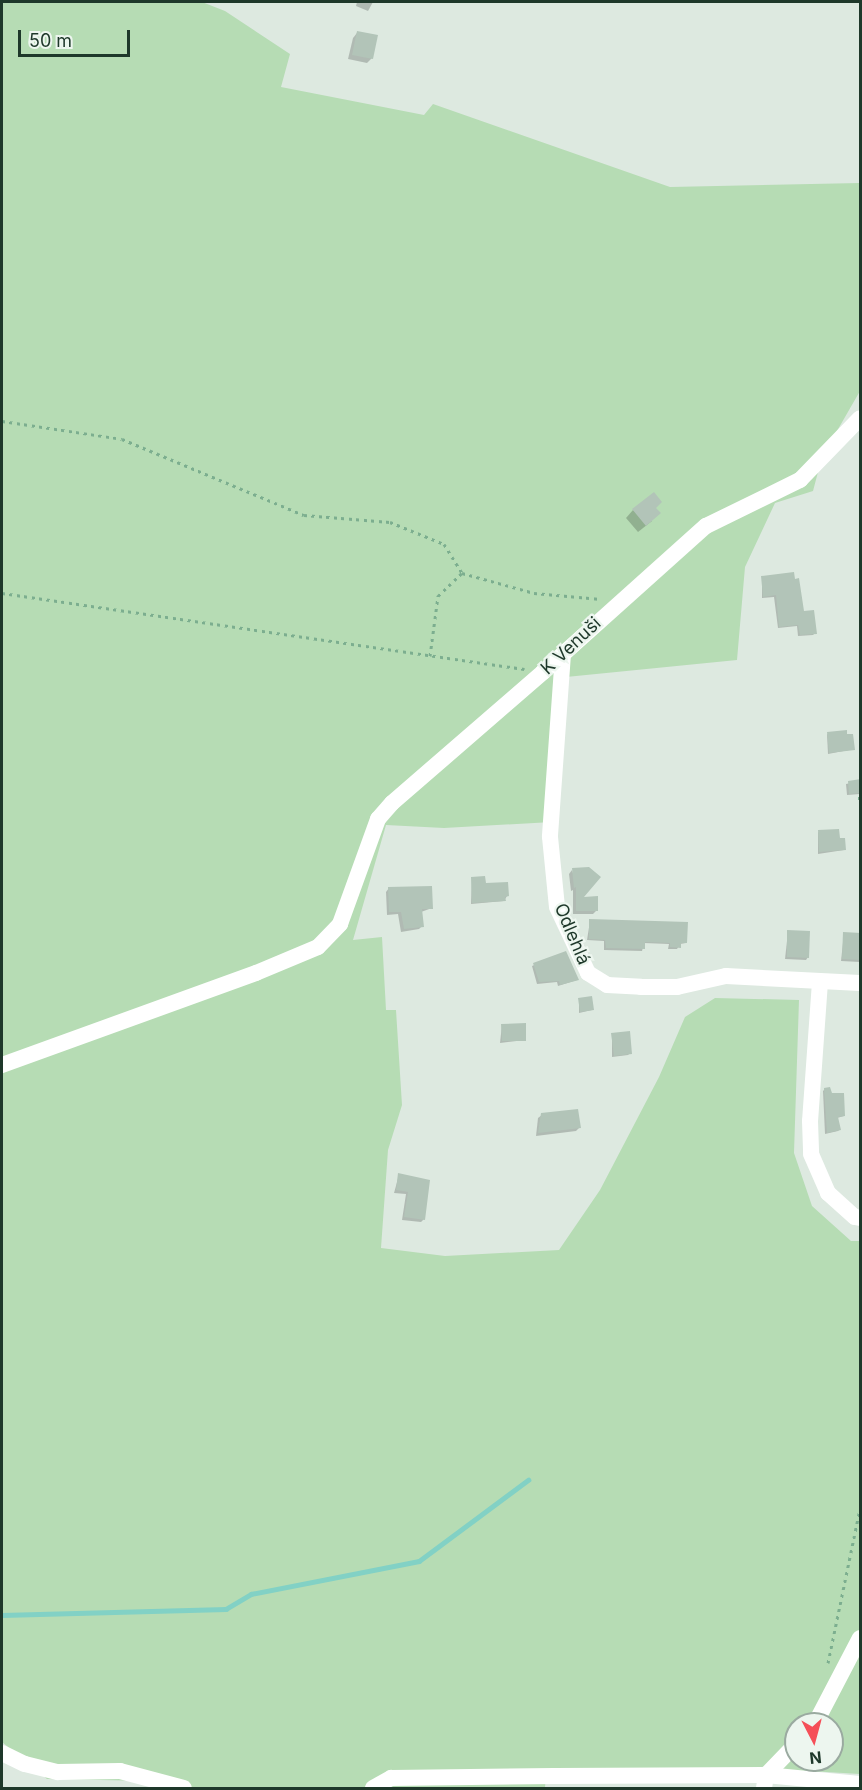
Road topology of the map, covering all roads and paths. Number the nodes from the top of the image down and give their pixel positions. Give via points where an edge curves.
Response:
1 (861, 418) edge
2 (2, 421) edge
3 (462, 573) junction
4 (2, 594) edge
5 (620, 600) junction
6 (563, 654) junction
7 (430, 656) junction
8 (543, 672) junction
9 (820, 982) junction
10 (861, 983) edge
11 (2, 1065) edge
12 (861, 1218) edge
13 (861, 1509) edge
14 (861, 1638) edge
15 (828, 1665) dead end
16 (821, 1712) edge
17 (2, 1753) edge
18 (784, 1759) edge
19 (554, 1782) edge
20 (765, 1782) edge
21 (861, 1784) edge
22 (184, 1788) edge
23 (373, 1788) edge

1 - 5 street, K Venuši via 800,480 706,526
2 - 3 path via 122,439 304,515 390,522 444,544
3 - 5 path via 534,593
3 - 7 path via 438,596
4 - 7 path
5 - 6 street, K Venuši
6 - 8 street, K Venuši
6 - 9 street, Odlehlá via 550,837 557,907 588,973 607,985 630,986 677,987 726,976
7 - 8 path
8 - 11 street, K Venuši via 451,749 378,819 340,924 318,947
9 - 10 street, Odlehlá
9 - 12 street via 811,1154 828,1192
13 - 15 path
14 - 16 street
17 - 22 street via 25,1764 58,1772 120,1771
18 - 20 street
19 - 20 street
19 - 23 street via 392,1778
20 - 21 street

